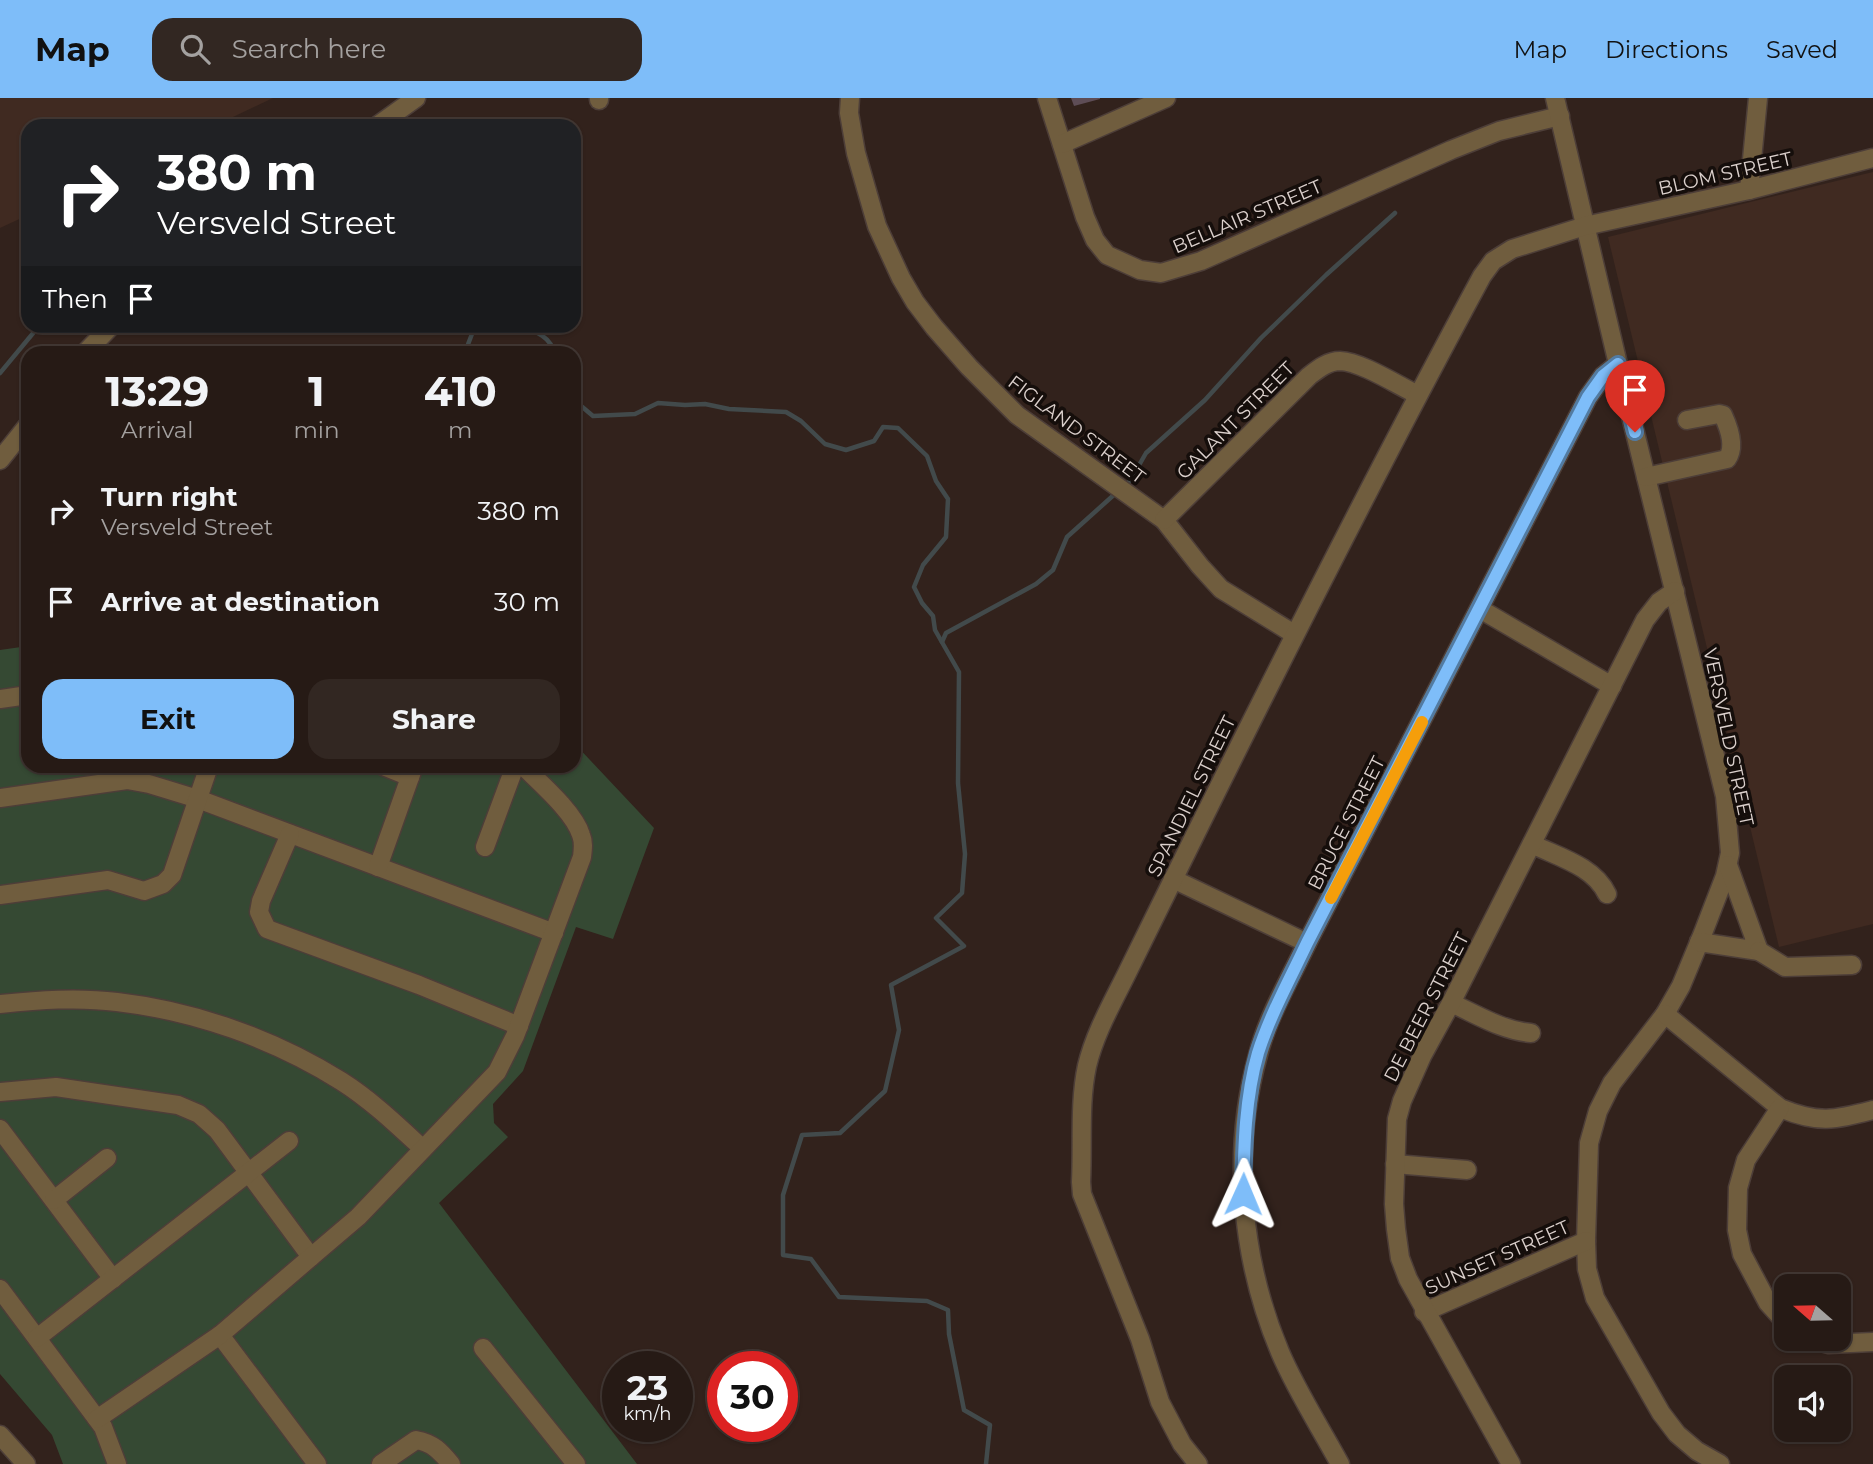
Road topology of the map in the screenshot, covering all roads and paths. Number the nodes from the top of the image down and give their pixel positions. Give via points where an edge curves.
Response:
1 (416, 98) edge
2 (850, 98) edge
3 (1047, 98) edge
4 (1166, 98) edge
5 (1758, 98) edge
6 (1558, 107) edge
7 (387, 119) edge
8 (1062, 144) junction
9 (1873, 158) edge
10 (1749, 190) junction
11 (1585, 226) junction
12 (104, 333) edge
13 (92, 346) edge
14 (1618, 364) junction
15 (1418, 395) junction
16 (1687, 420) dead end
17 (21, 434) edge
18 (0, 460) edge
19 (1646, 477) junction
20 (1164, 520) junction
21 (1675, 591) junction
22 (1480, 609) junction
23 (1294, 634) junction
24 (1612, 686) junction
25 (21, 696) edge
26 (0, 699) edge
27 (207, 773) edge
28 (412, 773) edge
29 (512, 773) edge
30 (529, 773) edge
31 (0, 798) edge
32 (198, 799) junction
33 (290, 834) junction
34 (1532, 844) junction
35 (485, 847) dead end
36 (1728, 865) junction
37 (379, 867) junction
38 (1173, 879) junction
39 (1607, 894) dead end
40 (0, 895) edge
41 (554, 933) junction
42 (1699, 942) junction
43 (1307, 943) junction
44 (1759, 951) junction
45 (1852, 965) dead end
46 (0, 1003) edge
47 (1451, 1003) junction
48 (1665, 1014) junction
49 (519, 1026) junction
50 (1531, 1033) dead end
51 (0, 1092) edge
52 (1780, 1108) junction
53 (1873, 1110) edge
54 (0, 1129) edge
55 (289, 1141) dead end
56 (423, 1149) junction
57 (107, 1158) dead end
58 (1395, 1164) junction
59 (1467, 1170) dead end
60 (249, 1174) junction
61 (54, 1200) junction
62 (1586, 1241) junction
63 (311, 1257) junction
64 (113, 1279) junction
65 (0, 1289) edge
66 (1774, 1310) edge
67 (1424, 1312) junction
68 (220, 1335) junction
69 (37, 1338) junction
70 (1873, 1342) edge
71 (1852, 1343) edge
72 (483, 1348) dead end
73 (97, 1419) junction
74 (0, 1435) edge
75 (26, 1464) edge
76 (117, 1464) edge
77 (317, 1464) edge
78 (381, 1464) edge
79 (451, 1464) edge
80 (576, 1464) edge
81 (1198, 1464) edge
82 (1340, 1464) edge
83 (1510, 1464) edge
84 (1720, 1464) edge

1 - 7 street
2 - 20 street, FIGLAND STREET via 853,143 877,226 915,302 1017,415
3 - 8 street, BELLAIR STREET
4 - 8 street
5 - 10 street
6 - 8 street, BELLAIR STREET via 1201,261 1161,273 1125,264 1107,255 1095,240
6 - 11 street
9 - 10 street, BLOM STREET
10 - 11 street, BLOM STREET
11 - 14 street
11 - 15 street, SPANDIEL STREET via 1512,249 1493,261
12 - 13 street
14 - 19 street, VERSVELD STREET
14 - 22 street, BRUCE STREET via 1588,397
15 - 20 street, GALANT STREET via 1354,364 1327,364 1309,376
15 - 23 street, SPANDIEL STREET
16 - 19 street via 1723,415 1731,454 1727,459
17 - 18 street
19 - 21 street, VERSVELD STREET
20 - 23 street, FIGLAND STREET via 1221,589
21 - 24 street, DE BEER STREET via 1650,613
21 - 36 street, VERSVELD STREET via 1725,796
22 - 24 street
22 - 43 street, BRUCE STREET
23 - 38 street, SPANDIEL STREET
24 - 34 street, DE BEER STREET
25 - 26 street
27 - 32 street
28 - 37 street
29 - 35 street
30 - 41 street via 574,821 583,843
31 - 32 street via 127,780
32 - 33 street
32 - 40 street via 172,875 163,884 144,891 108,880
33 - 37 street
33 - 49 street via 261,901 259,912 267,929
34 - 39 street via 1592,873
34 - 47 street, DE BEER STREET
36 - 42 street, VERSVELD STREET
36 - 44 street
37 - 41 street
38 - 43 street
38 - 81 street, SPANDIEL STREET via 1106,1017 1088,1065 1081,1182 1160,1402
41 - 49 street
42 - 44 street
42 - 48 street, VERSVELD STREET
43 - 82 street, BRUCE STREET via 1258,1055 1248,1103 1243,1194 1261,1302 1281,1354
44 - 45 street via 1785,967
46 - 56 street via 48,999 116,1002 182,1014 241,1032 342,1082
47 - 50 street via 1518,1032
47 - 58 street, DE BEER STREET via 1402,1101
48 - 52 street
48 - 62 street, VERSVELD STREET via 1612,1083 1598,1111 1589,1143
49 - 56 street via 497,1072
51 - 60 street via 56,1087 178,1105 208,1121
52 - 53 street via 1824,1120
52 - 66 street via 1746,1160 1738,1188 1737,1230 1742,1254
54 - 61 street
55 - 60 street
56 - 63 street via 358,1217
57 - 61 street
58 - 59 street
58 - 67 street, DE BEER STREET via 1400,1258
60 - 63 street
60 - 64 street
61 - 64 street
62 - 67 street, SUNSET STREET
62 - 84 street, VERSVELD STREET via 1595,1298 1661,1413 1677,1434
63 - 68 street
64 - 69 street
65 - 69 street
67 - 83 street, DE BEER STREET
68 - 73 street
68 - 77 street
69 - 73 street
70 - 71 street
72 - 80 street
73 - 76 street
74 - 75 street
78 - 79 street via 416,1440 437,1447

